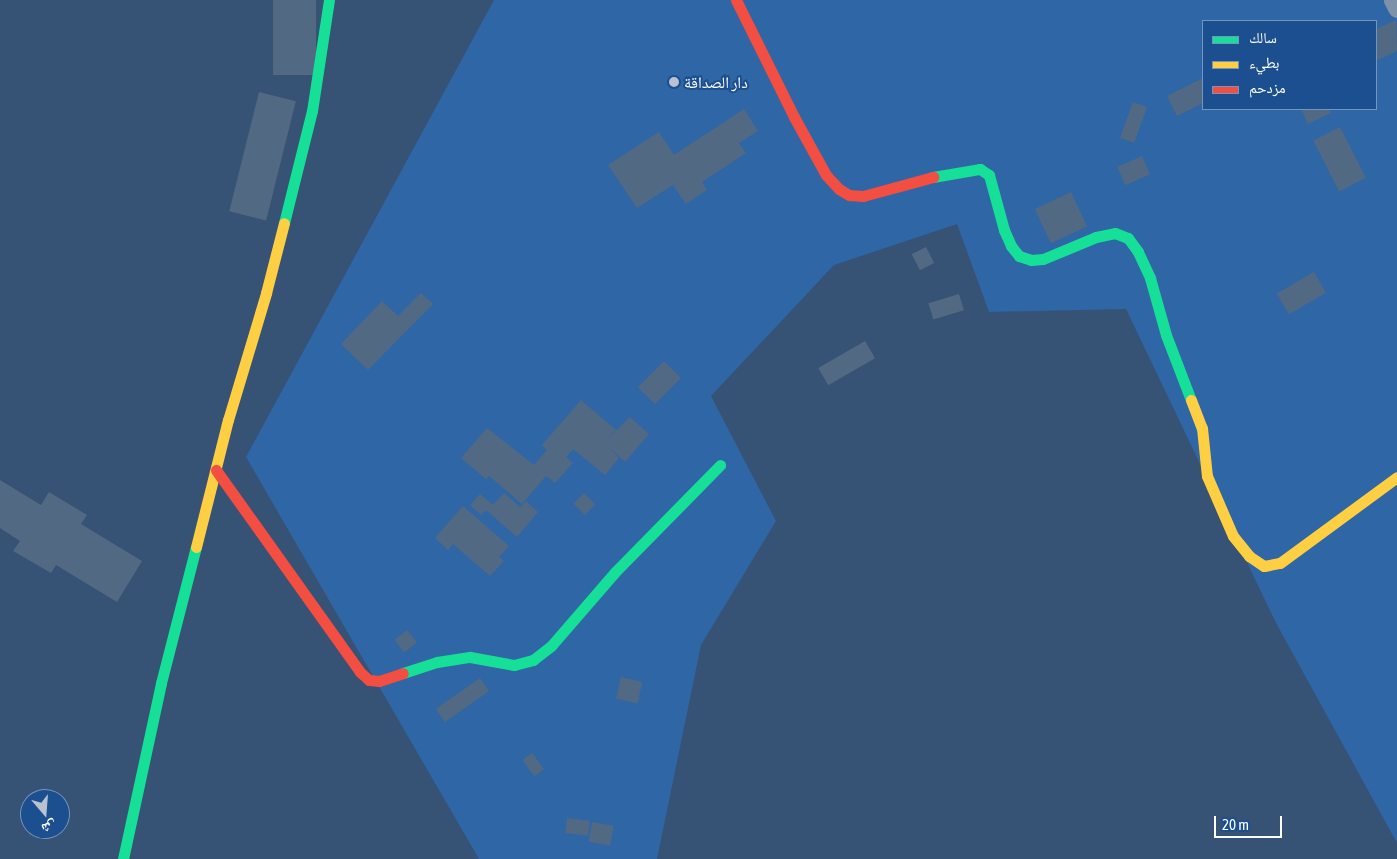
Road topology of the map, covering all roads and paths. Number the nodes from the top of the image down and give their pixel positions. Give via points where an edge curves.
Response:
1 (329, 0) edge
2 (736, 0) edge
3 (1393, 0) edge
4 (1397, 8) edge
5 (720, 465) dead end
6 (216, 470) junction
7 (1397, 477) edge
8 (123, 859) edge

1 - 6 street via 312,111 266,293
2 - 7 street via 826,176 839,189 849,195 863,196 948,173 980,169 989,175 1004,230 1019,256 1031,260 1044,258 1096,237 1115,233 1128,238 1150,278 1166,335 1202,428 1207,476 1233,536 1249,556 1264,566 1280,562
3 - 4 street
5 - 6 street via 615,572 551,646 534,660 514,665 470,657 437,662 379,680 368,680 360,672
6 - 8 street via 161,683

